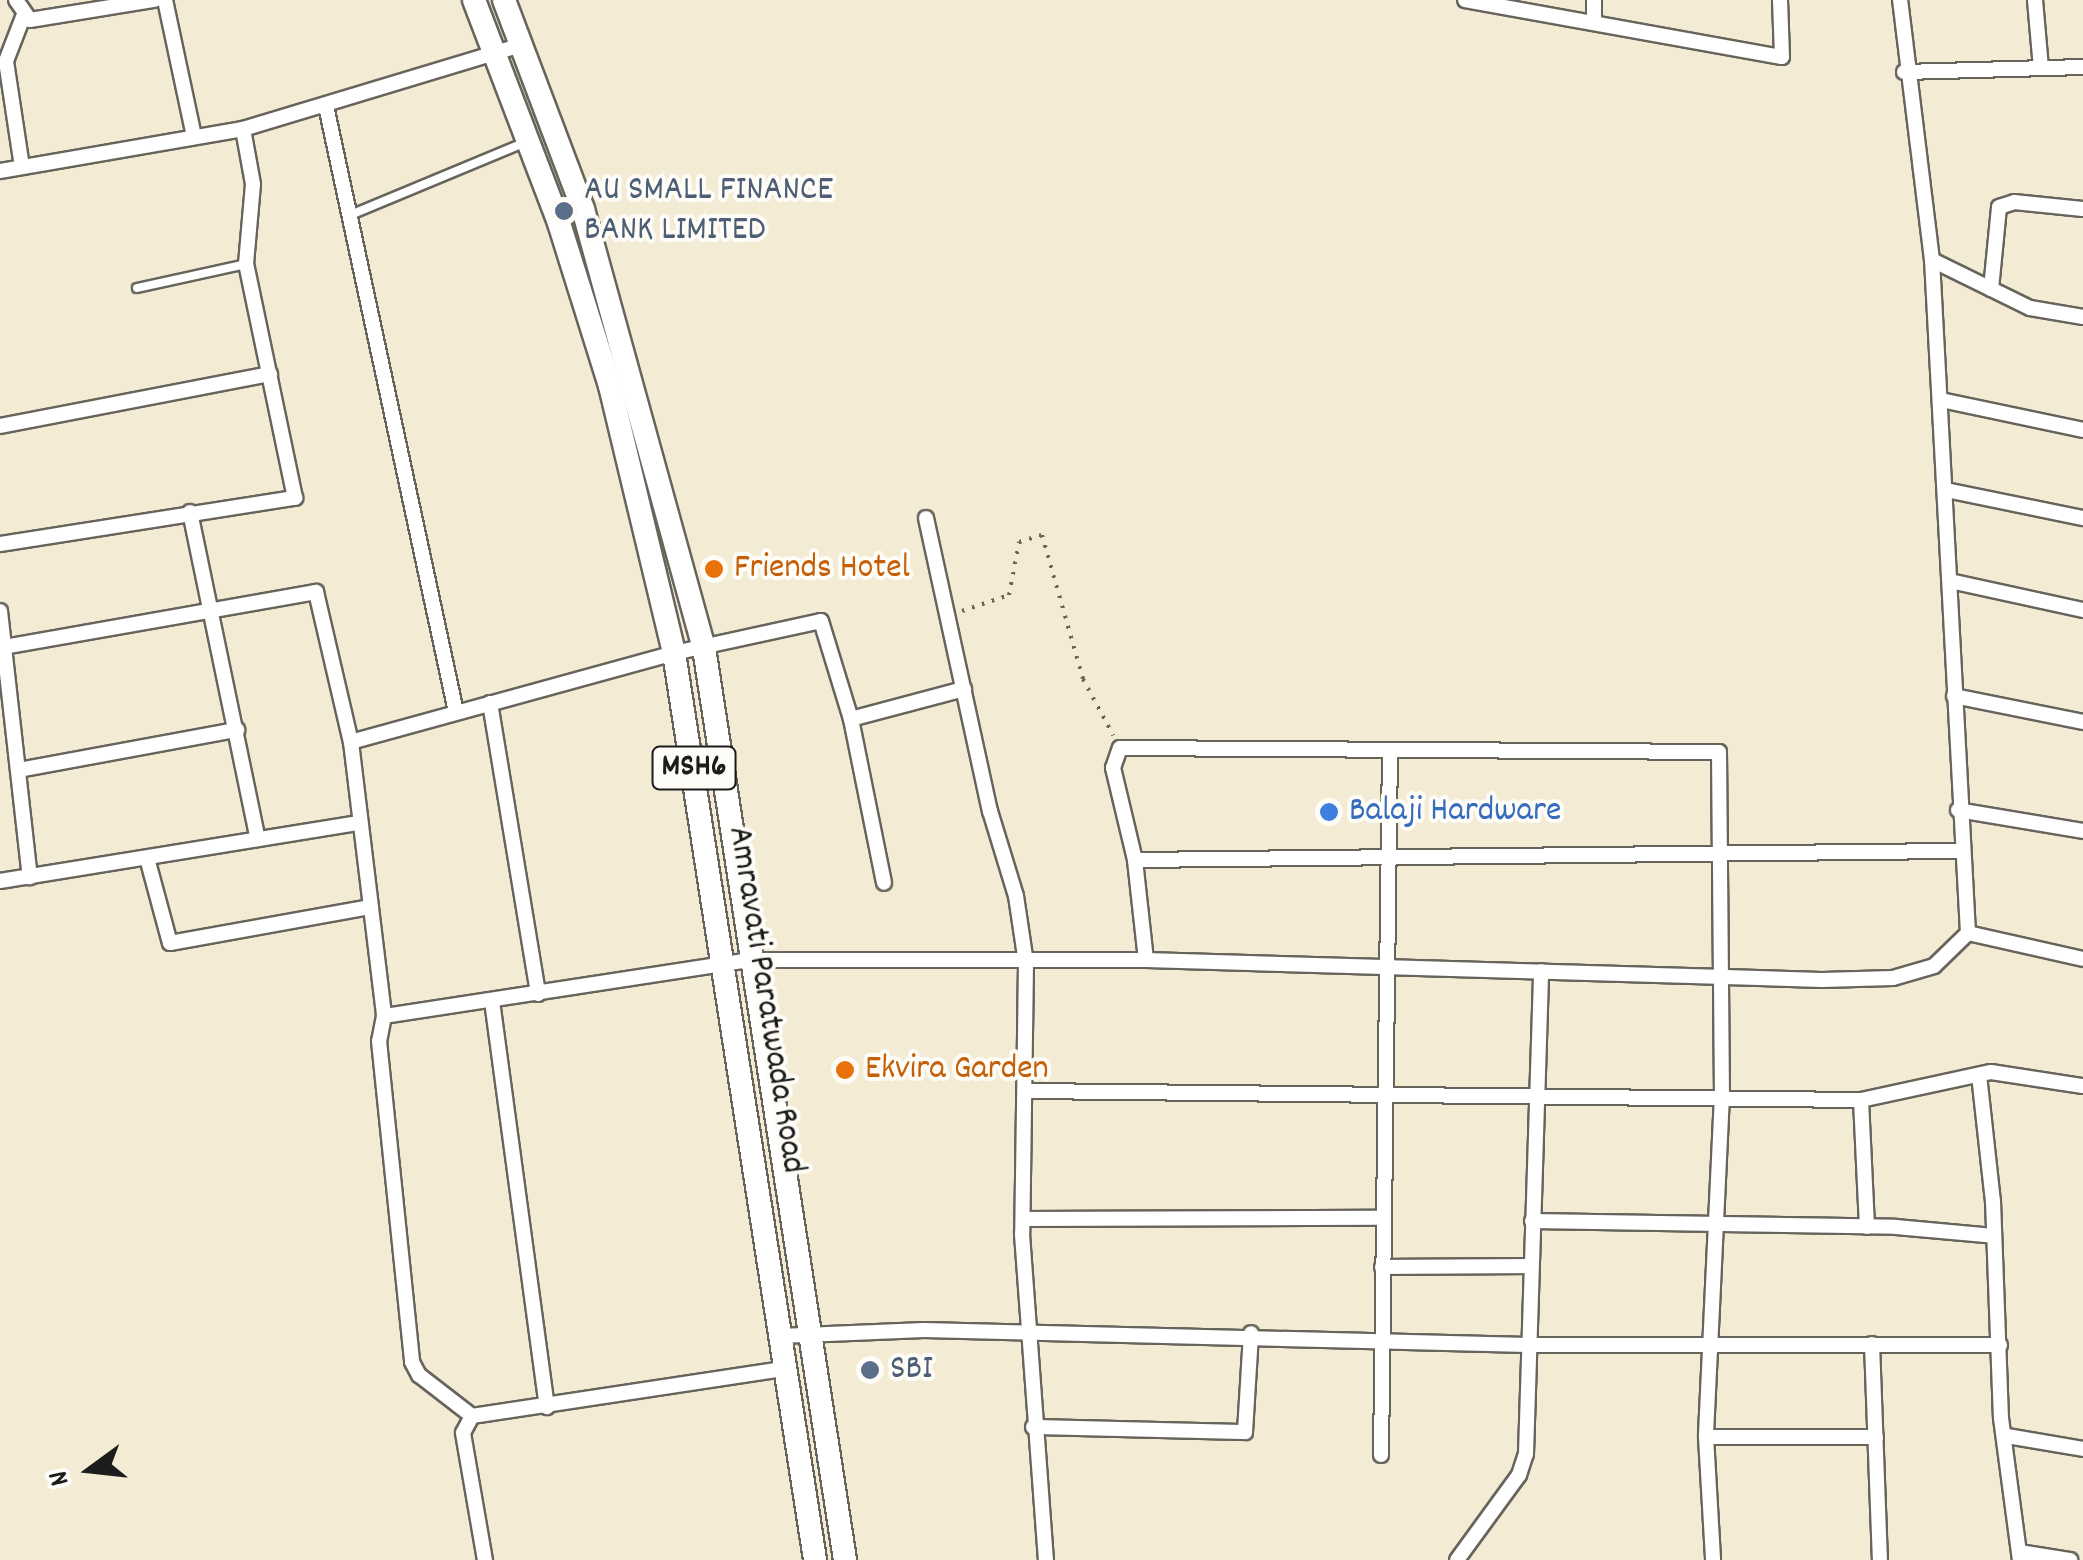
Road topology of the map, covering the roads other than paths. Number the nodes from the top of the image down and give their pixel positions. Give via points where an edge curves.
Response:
1 (16, 0) edge
2 (154, 0) edge
3 (165, 0) edge
4 (474, 0) edge
5 (504, 0) edge
6 (1465, 0) edge
7 (1594, 0) edge
8 (1780, 0) edge
9 (1900, 0) edge
10 (2035, 0) edge
11 (23, 17) junction
12 (1594, 23) junction
13 (522, 44) junction
14 (495, 54) junction
15 (2083, 67) edge
16 (2041, 68) junction
17 (1904, 72) junction
18 (326, 106) junction
19 (243, 129) junction
20 (194, 137) junction
21 (528, 141) junction
22 (22, 167) junction
23 (0, 171) edge
24 (2083, 209) edge
25 (348, 216) junction
26 (1932, 260) junction
27 (246, 264) junction
28 (137, 288) dead end
29 (1991, 289) junction
30 (2083, 317) edge
31 (270, 374) junction
32 (1940, 400) junction
33 (0, 426) edge
34 (2083, 430) edge
35 (1946, 490) junction
36 (190, 512) junction
37 (926, 518) dead end
38 (2083, 518) edge
39 (0, 544) edge
40 (1950, 582) junction
41 (210, 609) junction
42 (2083, 610) edge
43 (0, 612) edge
44 (4, 647) junction
45 (704, 648) junction
46 (674, 653) junction
47 (964, 690) junction
48 (1954, 696) junction
49 (490, 703) junction
50 (456, 712) junction
51 (850, 719) junction
52 (2083, 722) edge
53 (237, 730) junction
54 (351, 742) junction
55 (1390, 751) junction
56 (18, 770) junction
57 (1958, 810) junction
58 (360, 823) junction
59 (2083, 830) edge
60 (258, 839) junction
61 (1724, 852) junction
62 (1960, 852) junction
63 (1387, 857) junction
64 (147, 858) junction
65 (1135, 860) junction
66 (30, 877) junction
67 (0, 882) edge
68 (884, 883) dead end
69 (371, 908) junction
70 (1968, 933) junction
71 (2083, 959) edge
72 (752, 960) junction
73 (1146, 960) junction
74 (1026, 963) junction
75 (726, 964) junction
76 (1384, 969) junction
77 (1541, 971) junction
78 (1723, 976) junction
79 (538, 994) junction
80 (492, 1000) junction
81 (384, 1016) junction
82 (1979, 1075) junction
83 (2083, 1086) edge
84 (1028, 1091) junction
85 (1722, 1095) junction
86 (1381, 1096) junction
87 (1540, 1097) junction
88 (1860, 1100) junction
89 (1382, 1218) junction
90 (1023, 1219) junction
91 (1532, 1221) junction
92 (1717, 1224) junction
93 (1867, 1228) junction
94 (1994, 1236) junction
95 (1529, 1266) junction
96 (1382, 1267) junction
97 (1029, 1332) junction
98 (809, 1334) junction
99 (1251, 1334) junction
100 (780, 1336) junction
101 (1383, 1338) junction
102 (1712, 1341) junction
103 (1872, 1344) junction
104 (1528, 1345) junction
105 (2000, 1346) junction
106 (784, 1369) junction
107 (547, 1407) junction
108 (472, 1416) junction
109 (1033, 1426) junction
110 (2007, 1436) junction
111 (1706, 1437) junction
112 (1876, 1437) junction
113 (2083, 1449) edge
114 (1381, 1455) dead end
115 (2020, 1556) edge
116 (485, 1560) edge
117 (815, 1560) edge
118 (844, 1560) edge
119 (1046, 1560) edge
120 (1456, 1560) edge
121 (1713, 1560) edge
122 (1880, 1560) edge
123 (2070, 1560) edge

1 - 11 street
2 - 11 street
3 - 20 street
4 - 14 main road, Amravati Paratwada Road / MSH6
5 - 13 main road, Amravati Paratwada Road / MSH6
6 - 12 street
7 - 12 street
8 - 12 street via 1782,57
9 - 17 street
10 - 16 street
11 - 22 street via 6,61
13 - 14 street
13 - 45 main road, Amravati Paratwada Road / MSH6 via 632,373
14 - 18 street
14 - 21 main road, Amravati Paratwada Road / MSH6
15 - 16 street
16 - 17 street
17 - 26 street
18 - 19 street
18 - 25 street
19 - 20 street
19 - 27 street via 253,184
20 - 22 street
21 - 25 lane
21 - 46 main road, Amravati Paratwada Road / MSH6 via 610,386
22 - 23 street
24 - 29 street via 2014,202 1999,207
25 - 50 street
26 - 29 street
26 - 32 street
27 - 28 lane
27 - 31 street
29 - 30 street via 2030,308
31 - 33 street
31 - 36 street via 295,498
32 - 34 street
32 - 35 street
35 - 38 street
35 - 40 street
36 - 39 street
36 - 41 street
37 - 47 street
40 - 42 street
40 - 48 street
41 - 44 street
41 - 53 street
41 - 54 street via 316,592
43 - 44 street
44 - 56 street
45 - 46 street
45 - 51 street via 822,621
45 - 72 main road, Amravati Paratwada Road / MSH6
46 - 49 street
46 - 75 main road, Amravati Paratwada Road / MSH6
47 - 51 street
47 - 74 street via 1016,896
48 - 52 street
48 - 57 street
49 - 50 street
49 - 79 street
50 - 54 street
51 - 68 street
53 - 56 street
53 - 60 street
54 - 58 street
55 - 61 street via 1719,752
55 - 63 street
55 - 65 street via 1120,748 1113,768
56 - 66 street
57 - 59 street
57 - 62 street
58 - 60 street
58 - 69 street
60 - 64 street
61 - 62 street
61 - 63 street
61 - 78 street
62 - 70 street
63 - 65 street
63 - 76 street
64 - 66 street
64 - 69 street via 170,943
65 - 73 street
66 - 67 street
69 - 81 street
70 - 71 street
70 - 78 street via 1934,966 1893,978
72 - 74 street
72 - 75 street
72 - 98 main road, Amravati Paratwada Road / MSH6
73 - 74 street
73 - 76 street
74 - 84 street
75 - 79 street
75 - 100 main road, Amravati Paratwada Road / MSH6
76 - 77 street
76 - 86 street
77 - 78 street
77 - 87 street
78 - 85 street
79 - 80 street
80 - 81 street
80 - 107 street
81 - 108 street via 379,1041 412,1362 419,1376
82 - 83 street
82 - 88 street
82 - 94 street
84 - 86 street
84 - 90 street
85 - 87 street
85 - 88 street
85 - 92 street
86 - 87 street
86 - 89 street
87 - 91 street
88 - 93 street
89 - 90 street
89 - 96 street
90 - 97 street
91 - 92 street
91 - 95 street
92 - 93 street
92 - 102 street
93 - 94 street
94 - 105 street
95 - 96 street
95 - 104 street
96 - 101 street
97 - 98 street
97 - 99 street
97 - 109 street
98 - 100 street
98 - 118 main road, Amravati Paratwada Road / MSH6
99 - 101 street
99 - 109 street via 1245,1432
100 - 106 main road, Amravati Paratwada Road / MSH6
101 - 104 street
101 - 114 street
102 - 103 street
102 - 104 street
102 - 111 street
103 - 105 street
103 - 112 street
104 - 120 street via 1524,1465
105 - 110 street
106 - 107 street
106 - 117 main road, Amravati Paratwada Road / MSH6
107 - 108 street
108 - 116 street via 462,1433
109 - 119 street
110 - 113 street
110 - 115 street
111 - 112 street
111 - 121 street
112 - 122 street
115 - 123 street

